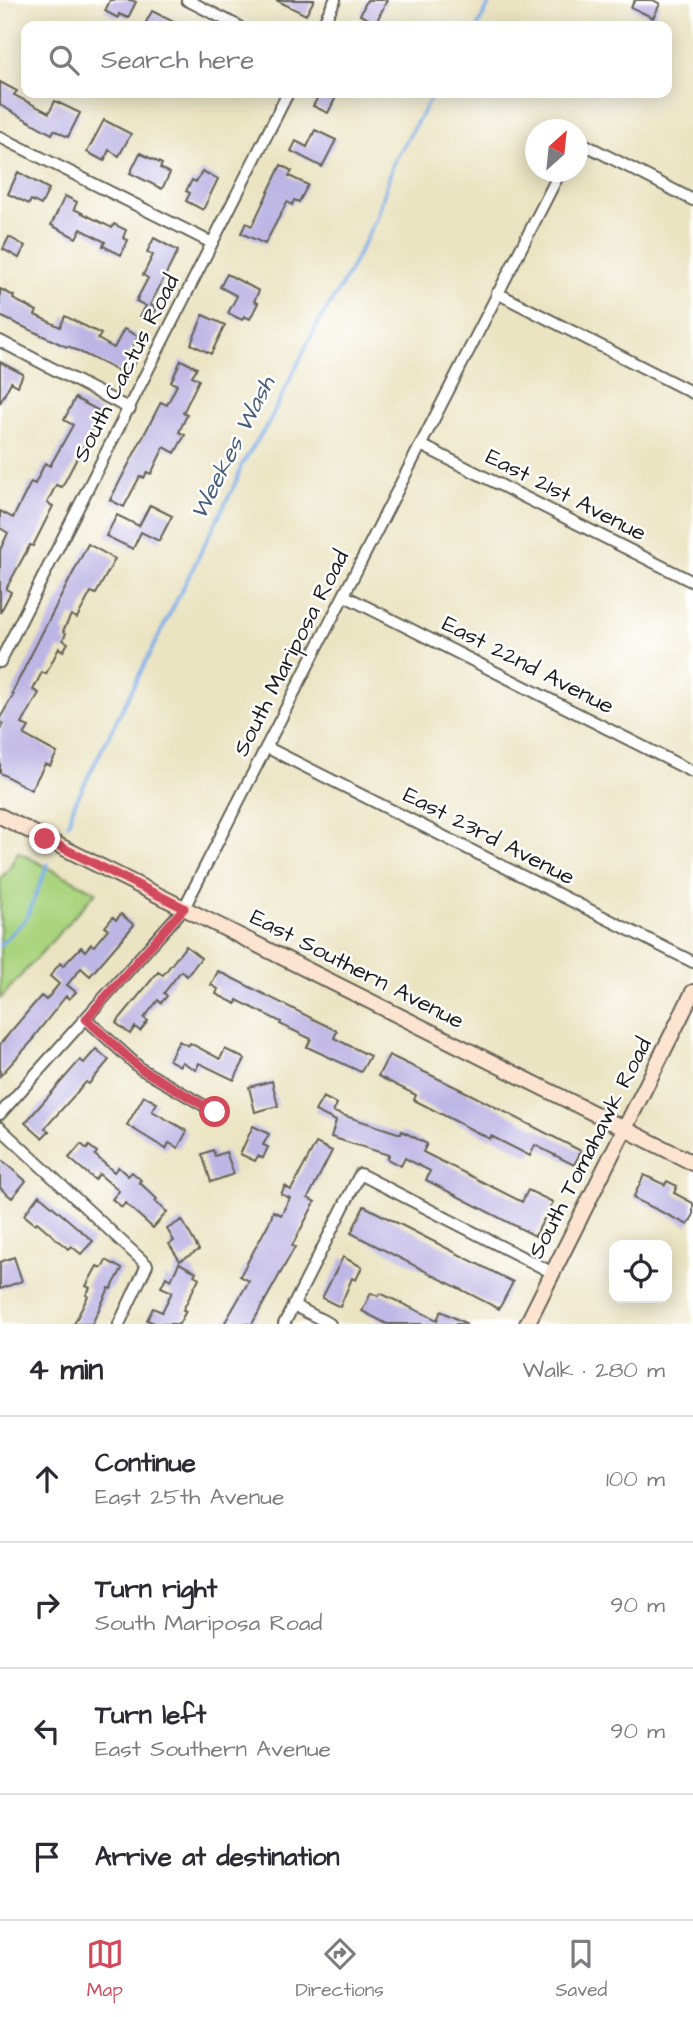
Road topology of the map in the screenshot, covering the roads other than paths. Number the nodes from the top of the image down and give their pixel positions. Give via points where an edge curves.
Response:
1 (187, 0) edge
2 (335, 0) edge
3 (228, 21) edge
4 (324, 21) edge
5 (286, 98) edge
6 (0, 137) edge
7 (588, 146) edge
8 (555, 182) edge
9 (693, 200) edge
10 (212, 243) junction
11 (497, 293) junction
12 (0, 341) edge
13 (693, 393) edge
14 (130, 409) junction
15 (421, 444) junction
16 (693, 582) edge
17 (345, 596) junction
18 (0, 662) edge
19 (266, 747) junction
20 (693, 772) edge
21 (0, 816) edge
22 (184, 908) junction
23 (693, 962) edge
24 (693, 992) edge
25 (86, 1019) junction
26 (215, 1112) dead end
27 (0, 1114) edge
28 (0, 1128) edge
29 (625, 1129) junction
30 (693, 1163) edge
31 (553, 1273) junction
32 (293, 1305) junction
33 (118, 1324) edge
34 (284, 1324) edge
35 (330, 1324) edge
36 (527, 1324) edge

1 - 3 street
2 - 4 street
5 - 10 street, South Cactus Road
6 - 10 street
7 - 9 street
8 - 11 street, South Mariposa Road
10 - 14 street, South Cactus Road
11 - 13 street
11 - 15 street, South Mariposa Road
12 - 14 street
14 - 18 street, South Cactus Road
15 - 16 street, East 21st Avenue
15 - 17 street, South Mariposa Road
17 - 19 street, South Mariposa Road
17 - 20 street, East 22nd Avenue
19 - 22 street, South Mariposa Road
19 - 23 street, East 23rd Avenue
21 - 22 main road, East Southern Avenue
22 - 25 street, South Mariposa Road
22 - 29 main road, East Southern Avenue
24 - 29 main road, South Tomahawk Road
25 - 26 street via 141,1069
25 - 27 street, South Mariposa Road
28 - 33 street via 147,1265
29 - 30 main road, East Southern Avenue
29 - 31 main road, South Tomahawk Road
31 - 32 street via 360,1174
31 - 36 main road, South Tomahawk Road
32 - 34 street
32 - 35 street

